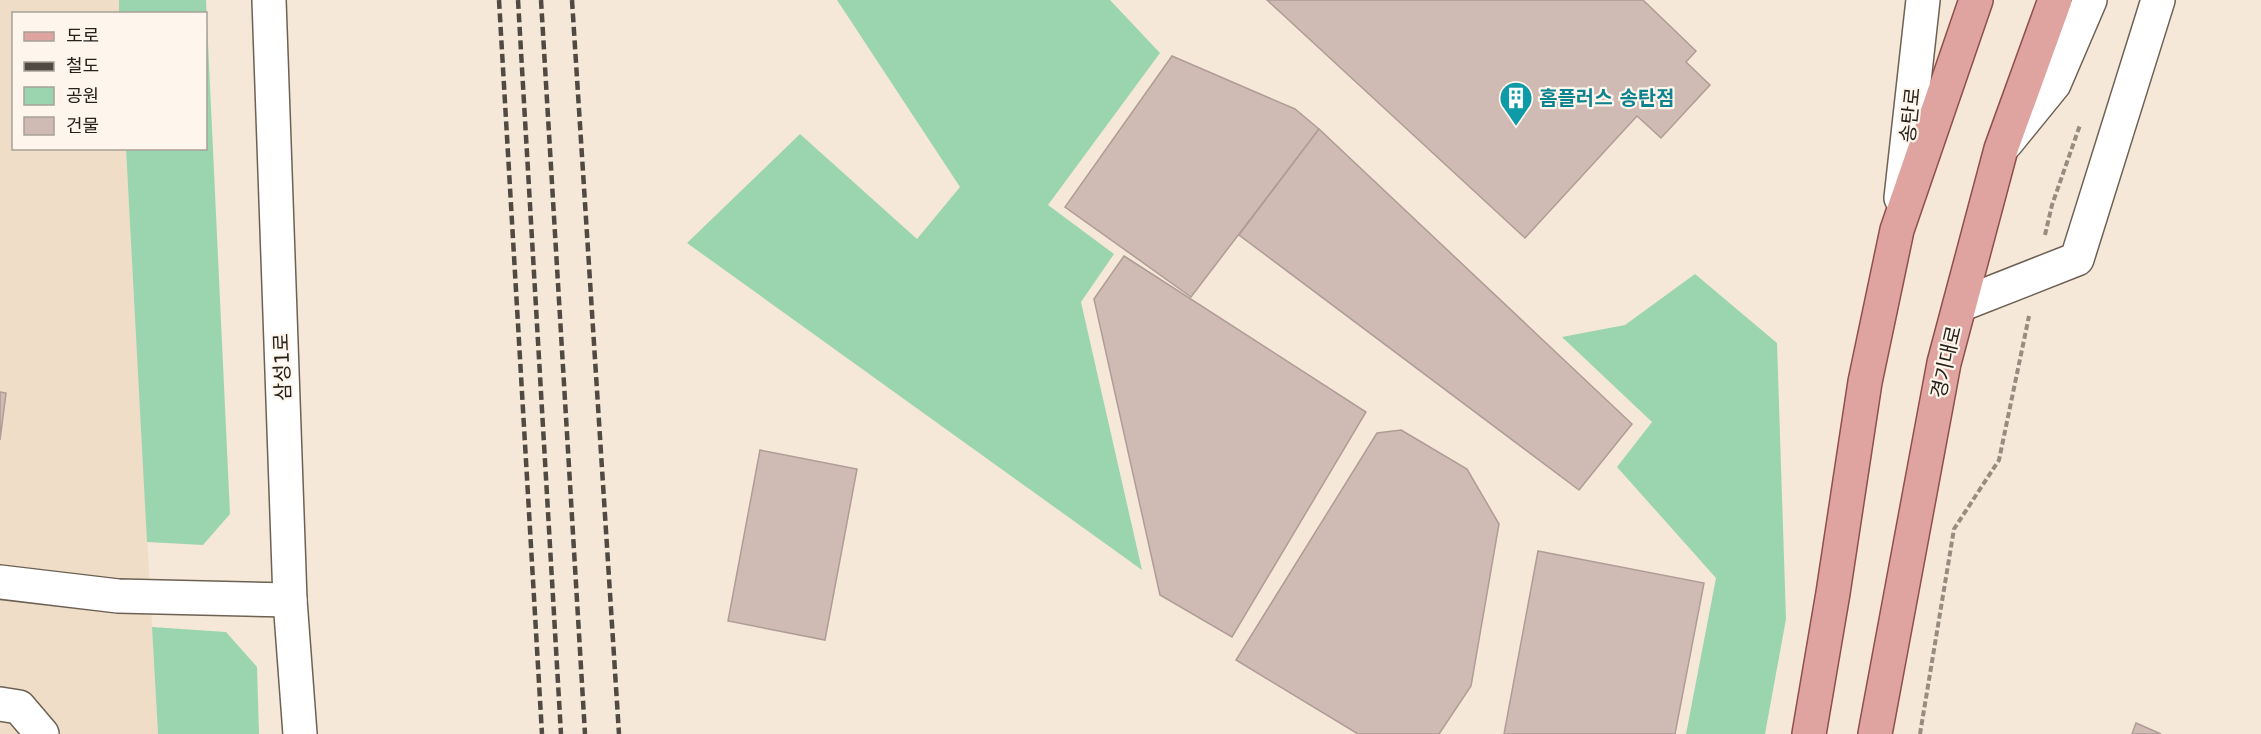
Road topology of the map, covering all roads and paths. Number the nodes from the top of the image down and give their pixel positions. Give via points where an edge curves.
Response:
1 (269, 0) edge
2 (1923, 0) edge
3 (1976, 0) edge
4 (2055, 0) edge
5 (2090, 0) edge
6 (2158, 0) edge
7 (2082, 119) dead end
8 (2001, 149) junction
9 (1897, 230) junction
10 (2037, 275) junction
11 (1960, 305) junction
12 (0, 582) edge
13 (290, 600) junction
14 (0, 704) edge
15 (42, 734) edge
16 (300, 734) edge
17 (1809, 734) edge
18 (1875, 734) edge
19 (1920, 734) edge

1 - 13 street, 삼성1로
2 - 9 street, 송탄로
3 - 9 main road
4 - 8 main road, 경기대로
5 - 8 street via 2054,84
6 - 10 street via 2077,260
7 - 10 path via 2052,205
8 - 11 main road, 경기대로
9 - 17 main road via 1865,382
10 - 11 street
10 - 19 path via 1999,460 1954,529
11 - 18 main road, 경기대로 via 1944,363
12 - 13 street via 118,596
13 - 16 street, 삼성1로
14 - 15 street via 19,707

